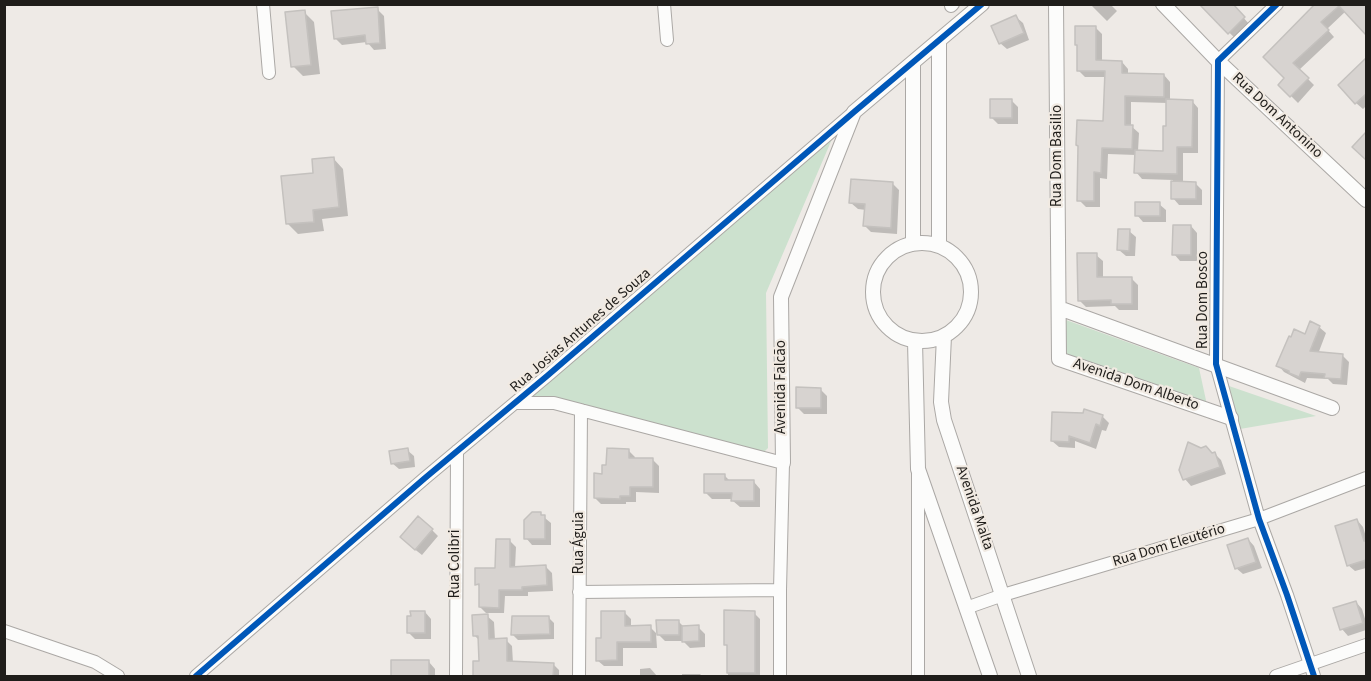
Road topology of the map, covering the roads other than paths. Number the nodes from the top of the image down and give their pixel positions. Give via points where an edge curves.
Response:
1 (263, 4) edge
2 (664, 4) edge
3 (982, 4) edge
4 (1056, 4) edge
5 (1163, 4) edge
6 (1277, 4) edge
7 (667, 40) dead end
8 (939, 41) junction
9 (1218, 61) junction
10 (913, 63) junction
11 (269, 73) dead end
12 (854, 112) junction
13 (1366, 200) edge
14 (913, 244) junction
15 (939, 246) junction
16 (1059, 308) junction
17 (944, 336) junction
18 (915, 341) junction
19 (1216, 364) junction
20 (515, 403) junction
21 (1332, 408) dead end
22 (580, 410) junction
23 (1231, 418) junction
24 (456, 451) junction
25 (783, 463) junction
26 (918, 469) junction
27 (1366, 478) edge
28 (1258, 519) junction
29 (780, 590) junction
30 (579, 592) junction
31 (1003, 595) junction
32 (966, 608) junction
33 (4, 631) edge
34 (1366, 645) edge
35 (1312, 670) edge
36 (118, 676) edge
37 (196, 676) edge
38 (456, 676) edge
39 (579, 676) edge
40 (780, 676) edge
41 (918, 676) edge
42 (990, 676) edge
43 (1029, 676) edge
44 (1276, 676) edge

1 - 11 street
2 - 7 street
3 - 8 street, Rua Josias Antunes de Souza
4 - 16 street, Rua Dom Basilio
5 - 9 street, Rua Dom Antonino
6 - 9 street
8 - 10 street, Rua Josias Antunes de Souza
8 - 15 street
9 - 13 street, Rua Dom Antonino
9 - 19 street, Rua Dom Bosco
10 - 12 street, Rua Josias Antunes de Souza
10 - 14 street
12 - 20 street, Rua Josias Antunes de Souza
12 - 25 street, Avenida Falcão via 781,297
14 - 15 street
14 - 18 street via 893,252 880,268 873,298 887,327
15 - 17 street via 963,265 971,295 960,323
16 - 19 street
16 - 23 street, Avenida Dom Alberto via 1059,359
17 - 18 street
17 - 31 street, Avenida Malta via 944,420
18 - 26 street
19 - 21 street
19 - 23 street, Rua Dom Bosco
20 - 22 street via 554,403
20 - 24 street, Rua Josias Antunes de Souza
22 - 25 street
22 - 30 street, Rua Águia
23 - 28 street, Rua Dom Bosco
24 - 37 street, Rua Josias Antunes de Souza
24 - 38 street, Rua Colibri
25 - 29 street, Avenida Falcão
26 - 32 street
26 - 41 street
27 - 28 street, Rua Dom Eleutério
28 - 31 street, Rua Dom Eleutério
28 - 35 street, Rua Dom Bosco
29 - 30 street
29 - 40 street, Avenida Falcão
30 - 39 street, Rua Águia
31 - 32 street, Rua Dom Eleutério
31 - 43 street, Avenida Malta
32 - 42 street
33 - 36 street via 95,662
34 - 35 street
35 - 44 street

